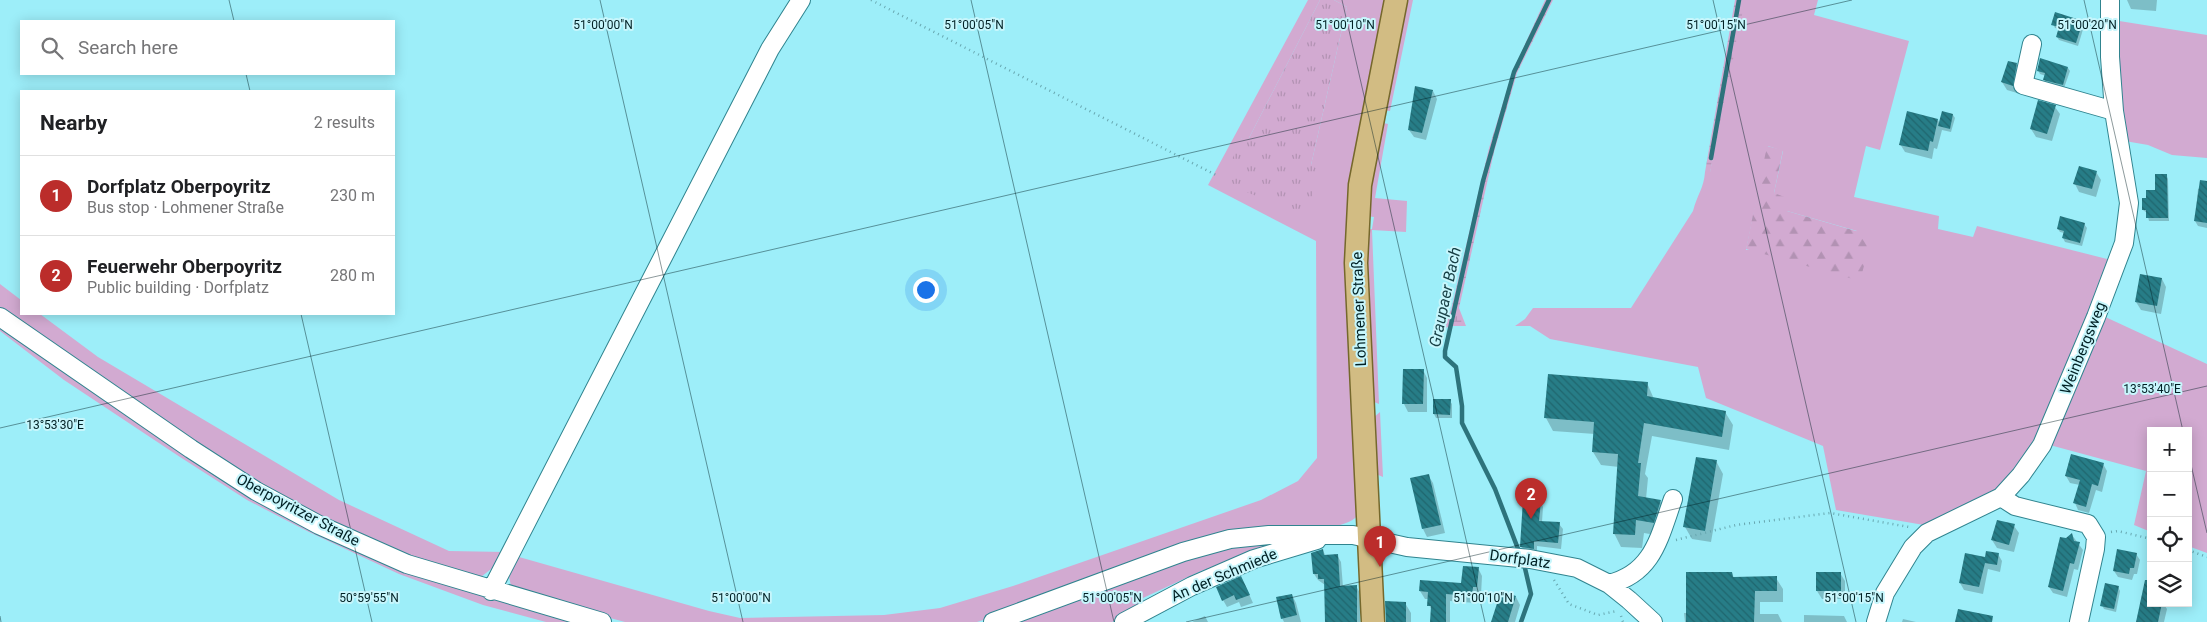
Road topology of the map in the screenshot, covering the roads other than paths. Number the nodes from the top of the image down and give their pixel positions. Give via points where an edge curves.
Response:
1 (801, 0) edge
2 (1396, 0) edge
3 (2110, 0) edge
4 (2032, 44) dead end
5 (2114, 111) junction
6 (0, 317) edge
7 (2000, 497) junction
8 (1673, 499) dead end
9 (1326, 536) junction
10 (1370, 539) junction
11 (1609, 584) junction
12 (491, 591) junction
13 (602, 622) edge
14 (993, 622) edge
15 (1124, 622) edge
16 (1373, 622) edge
17 (1653, 622) edge
18 (1876, 622) edge
19 (2079, 622) edge

1 - 12 street via 765,57
2 - 10 main road, Lohmener Straße via 1364,160 1358,209 1356,263
3 - 5 street, Weinbergsweg
4 - 5 street via 2023,85
5 - 7 street, Weinbergsweg via 2129,203 2124,243 2042,445 2021,475
6 - 12 street, Oberpoyritzer Straße via 256,492 319,525 407,564
7 - 18 street, Weinbergsweg via 1926,533 1913,547 1885,593
7 - 19 street via 2015,506 2088,524 2096,537
8 - 11 street via 1656,547 1647,562 1623,581
9 - 10 street via 1353,535
9 - 14 street via 1269,535 1230,539 1183,552
9 - 15 street, An der Schmiede via 1254,559 1192,586
10 - 11 street, Dorfplatz via 1407,547 1577,568
10 - 16 main road, Lohmener Straße
11 - 17 street, Dorfplatz
12 - 13 street, Oberpoyritzer Straße

